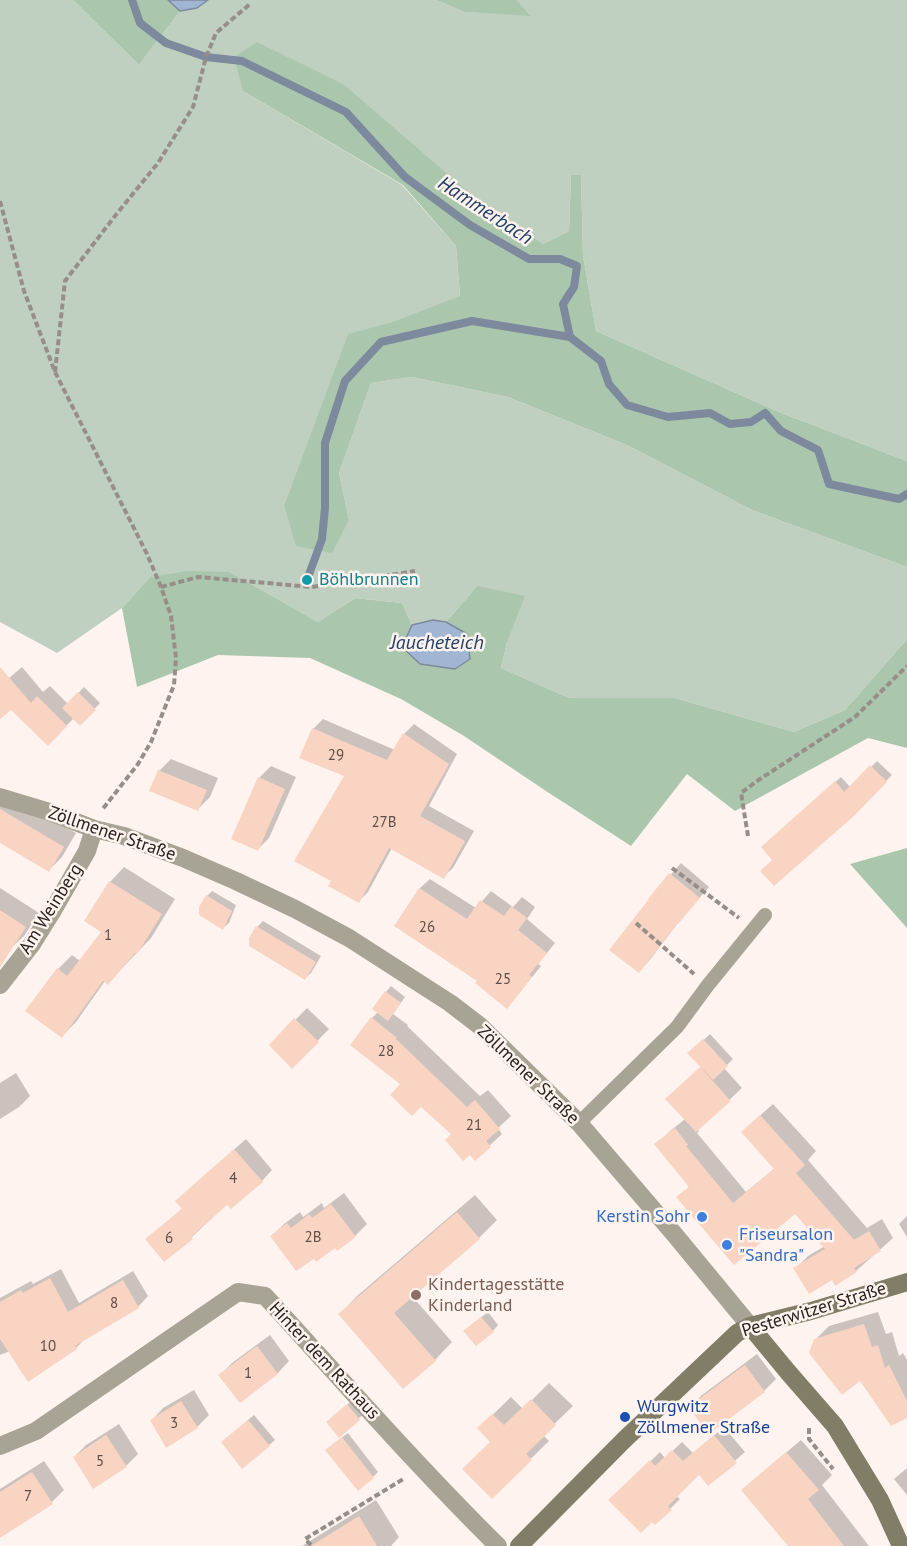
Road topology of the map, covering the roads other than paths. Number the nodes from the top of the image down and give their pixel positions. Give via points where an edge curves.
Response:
1 (0, 797) edge
2 (94, 829) junction
3 (765, 915) dead end
4 (0, 985) edge
5 (579, 1123) junction
6 (907, 1282) edge
7 (750, 1326) junction
8 (0, 1446) edge
9 (498, 1546) edge
10 (519, 1546) edge
11 (901, 1546) edge

1 - 2 street, Zöllmener Straße
2 - 4 street, Am Weinberg via 87,851 52,912
2 - 5 street, Zöllmener Straße via 183,858 349,938 480,1026
3 - 5 lane via 677,1027
5 - 7 street, Zöllmener Straße
6 - 7 street, Pesterwitzer Straße
7 - 10 street, Pesterwitzer Straße via 726,1342
7 - 11 street, Zöllmener Straße via 836,1426 880,1500
8 - 9 street, Hinter dem Rathaus via 36,1431 238,1292 265,1296 421,1468

